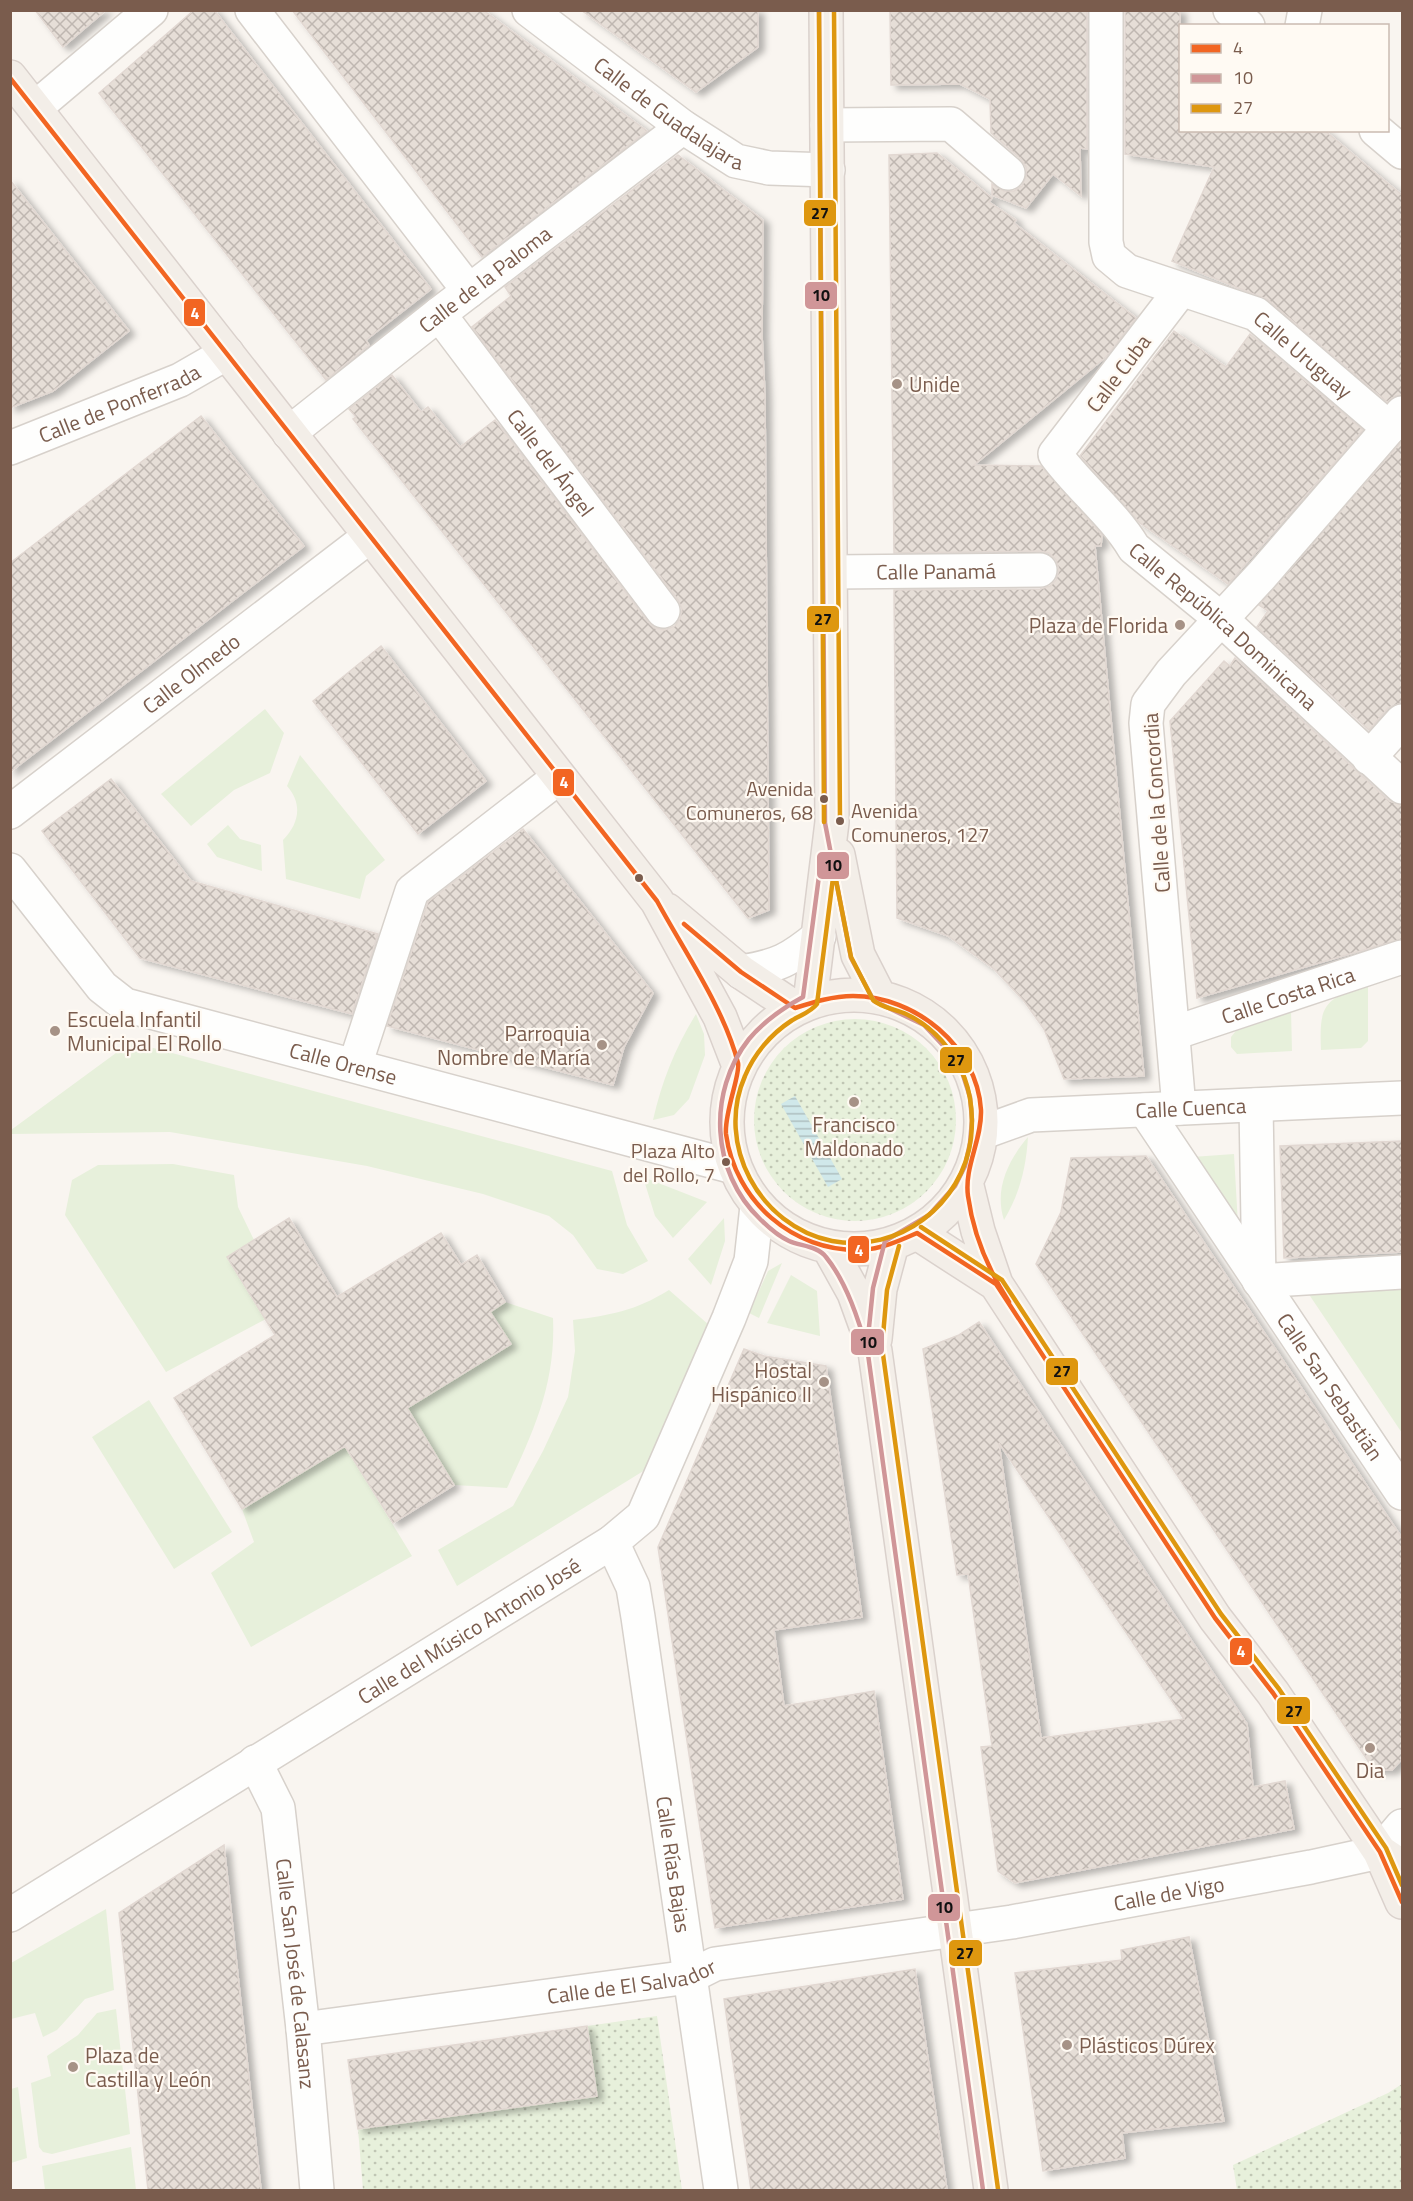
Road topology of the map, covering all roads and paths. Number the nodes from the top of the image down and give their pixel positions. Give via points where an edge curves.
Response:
1 (151, 10) edge
2 (252, 10) edge
3 (529, 10) edge
4 (826, 10) edge
5 (1106, 10) edge
6 (1230, 10) edge
7 (1246, 24) edge
8 (10, 77) edge
9 (35, 108) junction
10 (827, 124) junction
11 (683, 127) junction
12 (1378, 132) edge
13 (1402, 152) edge
14 (828, 170) junction
15 (1008, 173) dead end
16 (469, 291) junction
17 (1180, 291) junction
18 (439, 314) junction
19 (227, 353) junction
20 (1396, 420) edge
21 (289, 433) junction
22 (10, 448) edge
23 (1055, 454) joint
24 (370, 536) junction
25 (1040, 570) dead end
26 (831, 572) junction
27 (663, 611) dead end
28 (1221, 619) junction
29 (1402, 722) edge
30 (1369, 758) junction
31 (559, 777) junction
32 (1402, 787) edge
33 (10, 812) edge
34 (832, 822) junction
35 (10, 870) edge
36 (657, 901) junction
37 (819, 936) junction
38 (1402, 957) edge
39 (741, 972) junction
40 (879, 996) junction
41 (802, 1005) junction
42 (1174, 1033) junction
43 (355, 1065) junction
44 (739, 1066) junction
45 (1402, 1098) edge
46 (1256, 1105) junction
47 (1179, 1108) junction
48 (1145, 1110) junction
49 (981, 1132) junction
50 (734, 1167) junction
51 (966, 1182) junction
52 (757, 1206) junction
53 (904, 1239) junction
54 (829, 1248) junction
55 (1402, 1272) edge
56 (1259, 1281) junction
57 (996, 1284) junction
58 (874, 1347) junction
59 (1402, 1493) edge
60 (612, 1542) junction
61 (255, 1762) junction
62 (1402, 1826) edge
63 (1391, 1860) edge
64 (1402, 1902) edge
65 (10, 1915) edge
66 (956, 1931) junction
67 (689, 1977) junction
68 (303, 2029) junction
69 (317, 2190) edge
70 (721, 2190) edge
71 (991, 2190) edge

1 - 9 street
2 - 16 street
3 - 11 street, Calle de Guadalajara
4 - 10 main road
5 - 17 street, Calle Uruguay via 1109,256 1127,271
6 - 7 street
8 - 9 main road
9 - 19 main road
10 - 14 main road
10 - 15 street via 951,124
11 - 14 street, Calle de Guadalajara via 736,161 770,168
11 - 16 street, Calle de la Paloma
12 - 13 street
14 - 26 main road
16 - 18 street, Calle de la Paloma
17 - 20 street, Calle Uruguay via 1256,314
17 - 23 street, Calle Cuba
18 - 21 street, Calle de la Paloma
18 - 27 street, Calle del Ángel
19 - 21 main road
19 - 22 street, Calle de Ponferrada via 180,380
20 - 28 street, Calle de la Concordia
21 - 24 main road
23 - 28 street, Calle República Dominicana via 1134,548
24 - 31 main road
24 - 33 street, Calle Olmedo
25 - 26 street, Calle Panamá
26 - 34 main road
28 - 30 street, Calle República Dominicana
28 - 42 street, Calle de la Concordia via 1148,704 1146,723
29 - 30 street
30 - 32 street, Calle República Dominicana
31 - 36 main road
31 - 43 street via 412,891
34 - 37 main road
34 - 40 main road via 858,955
35 - 43 street, Calle Orense via 102,987 126,1005
36 - 39 main road
36 - 44 main road via 720,1017
37 - 39 street via 776,966
37 - 41 main road
38 - 42 street, Calle Costa Rica
39 - 41 main road
40 - 41 main road via 844,995
40 - 49 main road via 921,1015 943,1031 966,1061 978,1095
41 - 44 main road via 763,1033
42 - 47 street, Calle de la Concordia
43 - 50 street, Calle Orense
44 - 50 main road via 728,1099 726,1133
45 - 46 street, Calle Cuenca
46 - 47 street, Calle Cuenca
46 - 56 street
47 - 48 street, Calle Cuenca
48 - 49 street, Calle Cuenca via 1031,1115
48 - 56 street, Calle San Sebastián
49 - 51 main road
50 - 52 main road
51 - 53 main road via 946,1211
51 - 57 main road
52 - 54 main road via 790,1233
52 - 60 street, Calle del Músico Antonio José via 751,1261 729,1318 643,1516
53 - 54 main road via 861,1250
53 - 57 main road
53 - 58 main road via 880,1289
54 - 58 main road via 854,1293
55 - 56 street
56 - 59 street, Calle San Sebastián
57 - 63 main road via 1215,1618
58 - 66 main road
60 - 61 street, Calle del Músico Antonio José
60 - 67 street, Calle Rías Bajas via 633,1587
61 - 65 street, Calle del Músico Antonio José
61 - 68 street, Calle San José de Calasanz via 278,1808
62 - 63 street
63 - 64 main road
63 - 66 street, Calle de Vigo via 1260,1877
66 - 67 street, Calle de El Salvador via 715,1964
66 - 71 main road
67 - 68 street, Calle de El Salvador
67 - 70 street, Calle Rías Bajas
68 - 69 street, Calle San José de Calasanz

